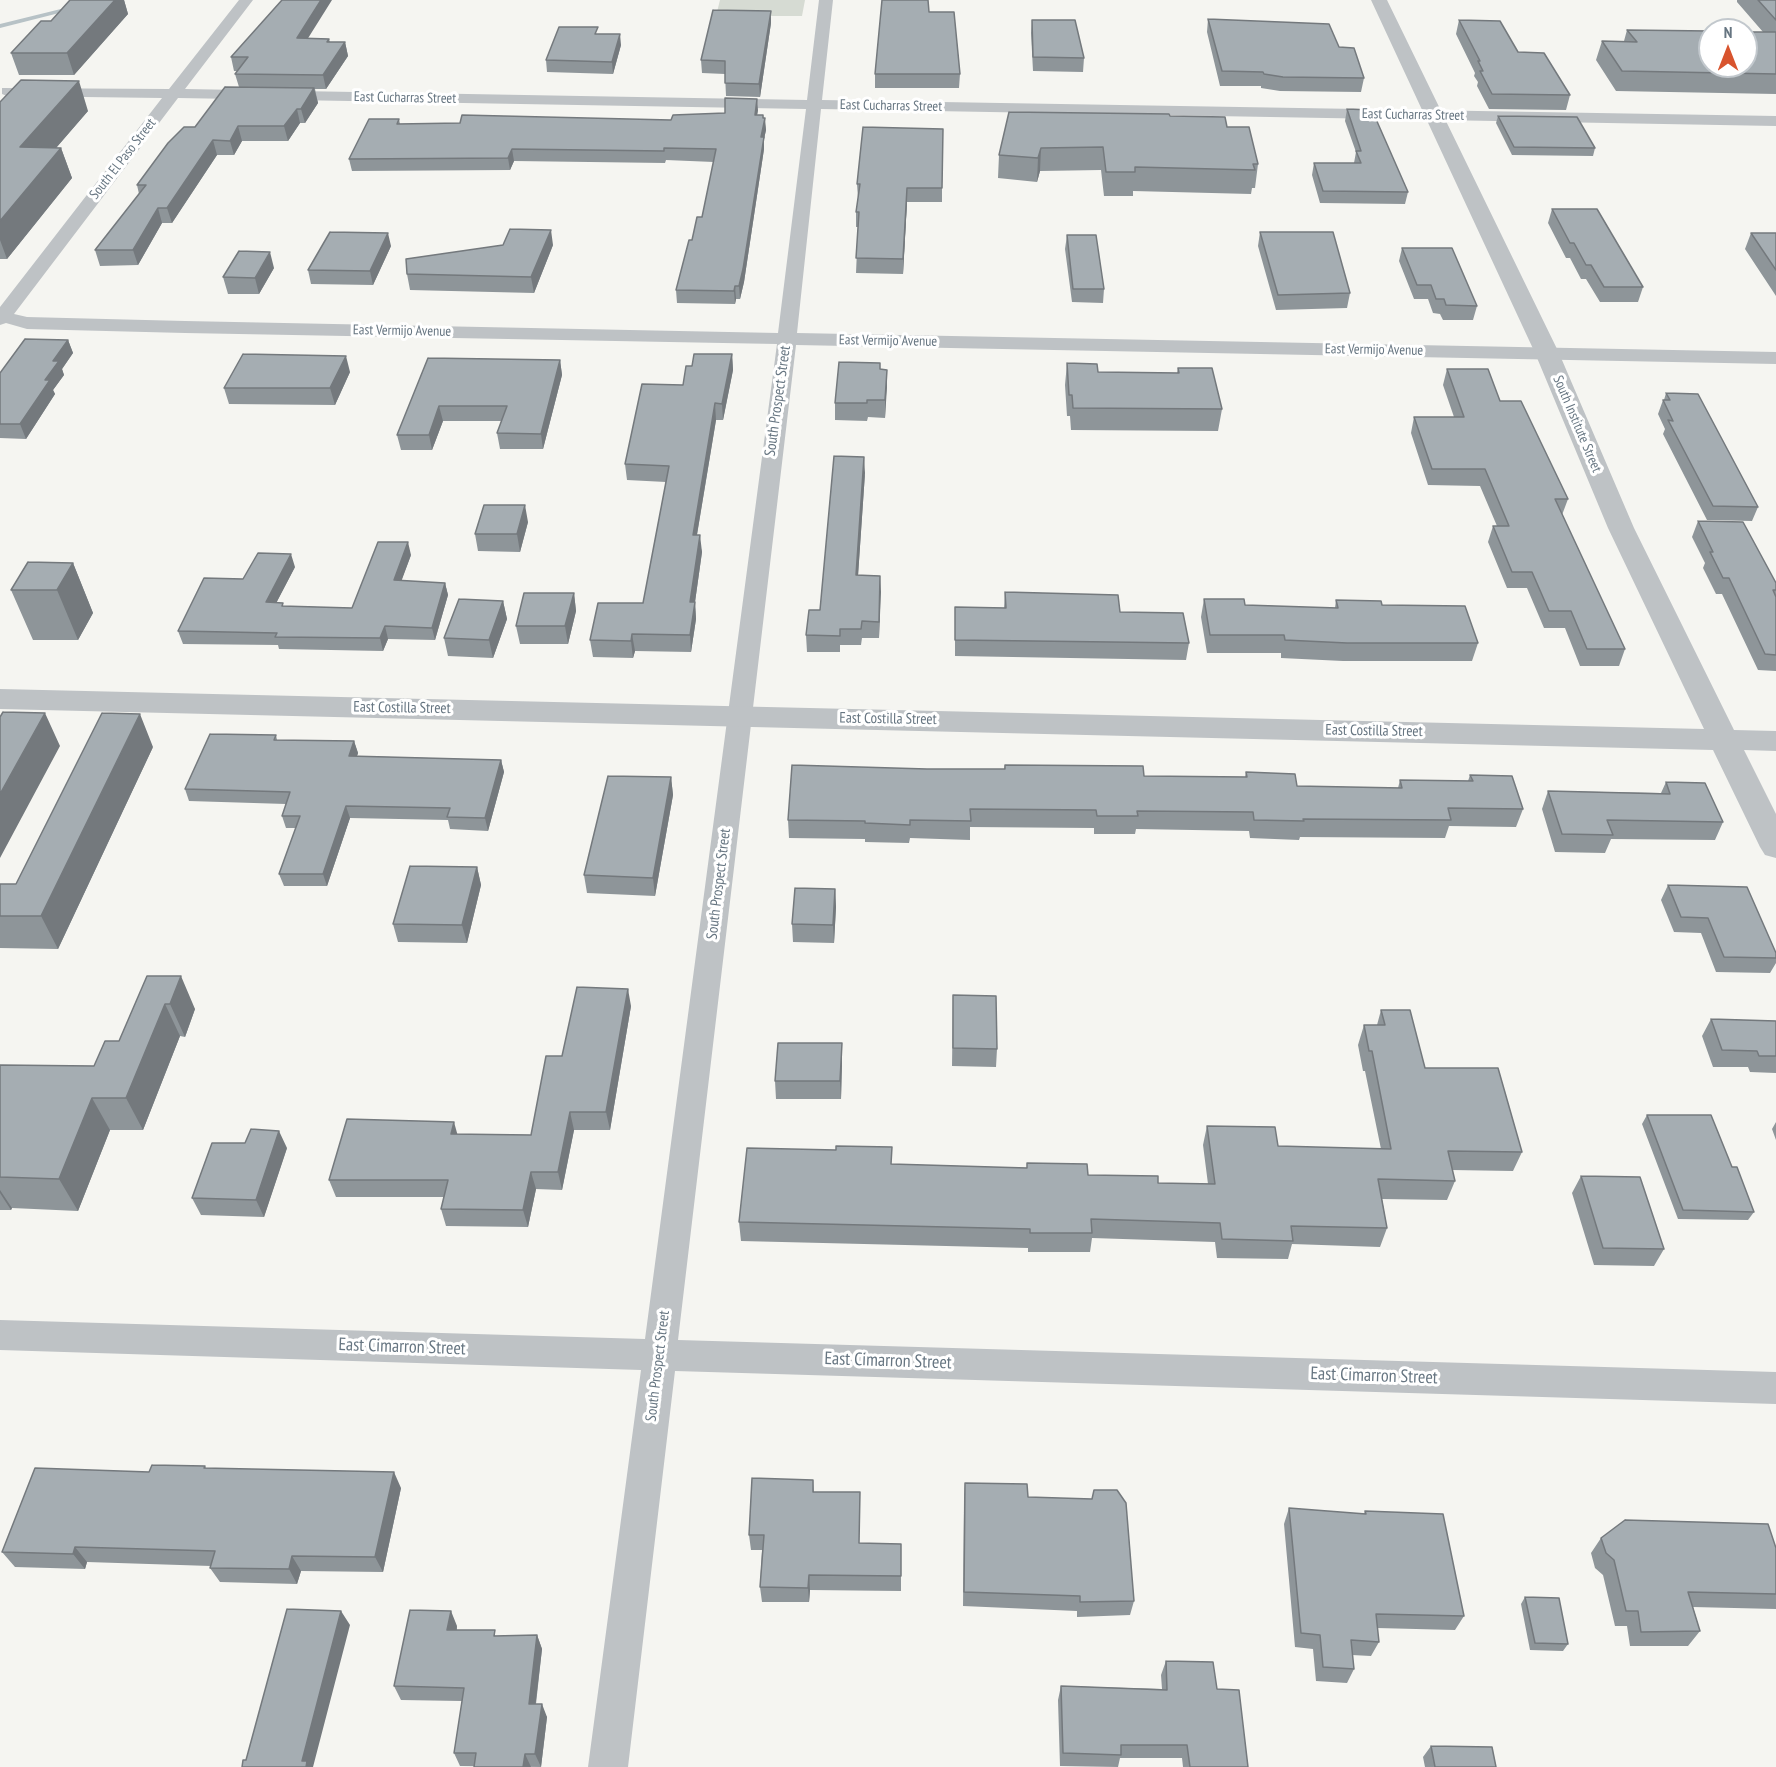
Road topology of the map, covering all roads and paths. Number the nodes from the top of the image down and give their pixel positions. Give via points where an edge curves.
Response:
1 (246, 0) edge
2 (826, 0) edge
3 (1379, 0) edge
4 (7, 91) edge
5 (174, 94) junction
6 (813, 105) junction
7 (1434, 115) junction
8 (1776, 121) edge
9 (1, 317) edge
10 (787, 340) junction
11 (1546, 353) junction
12 (1776, 358) edge
13 (0, 699) edge
14 (739, 716) junction
15 (1724, 739) junction
16 (1776, 741) edge
17 (1776, 847) edge
18 (0, 1335) edge
19 (659, 1354) junction
20 (1776, 1388) edge
21 (608, 1767) edge

1 - 5 street, South El Paso Street
2 - 6 street, South Prospect Street
3 - 7 street, South Institute Street
4 - 5 street, East Cucharras Street
5 - 6 street, East Cucharras Street
5 - 9 street, South El Paso Street
6 - 7 street, East Cucharras Street
6 - 10 street, South Prospect Street
7 - 8 street, East Cucharras Street
7 - 11 street, South Institute Street
9 - 10 street, East Vermijo Avenue via 31,323
10 - 11 street, East Vermijo Avenue
10 - 14 street, South Prospect Street
11 - 12 street, East Vermijo Avenue
11 - 15 street, South Institute Street via 1621,528
13 - 14 street, East Costilla Street
14 - 15 street, East Costilla Street
14 - 19 street, South Prospect Street
15 - 16 street, East Costilla Street
15 - 17 street, South Institute Street
18 - 19 street, East Cimarron Street
19 - 20 street, East Cimarron Street
19 - 21 street, South Prospect Street

